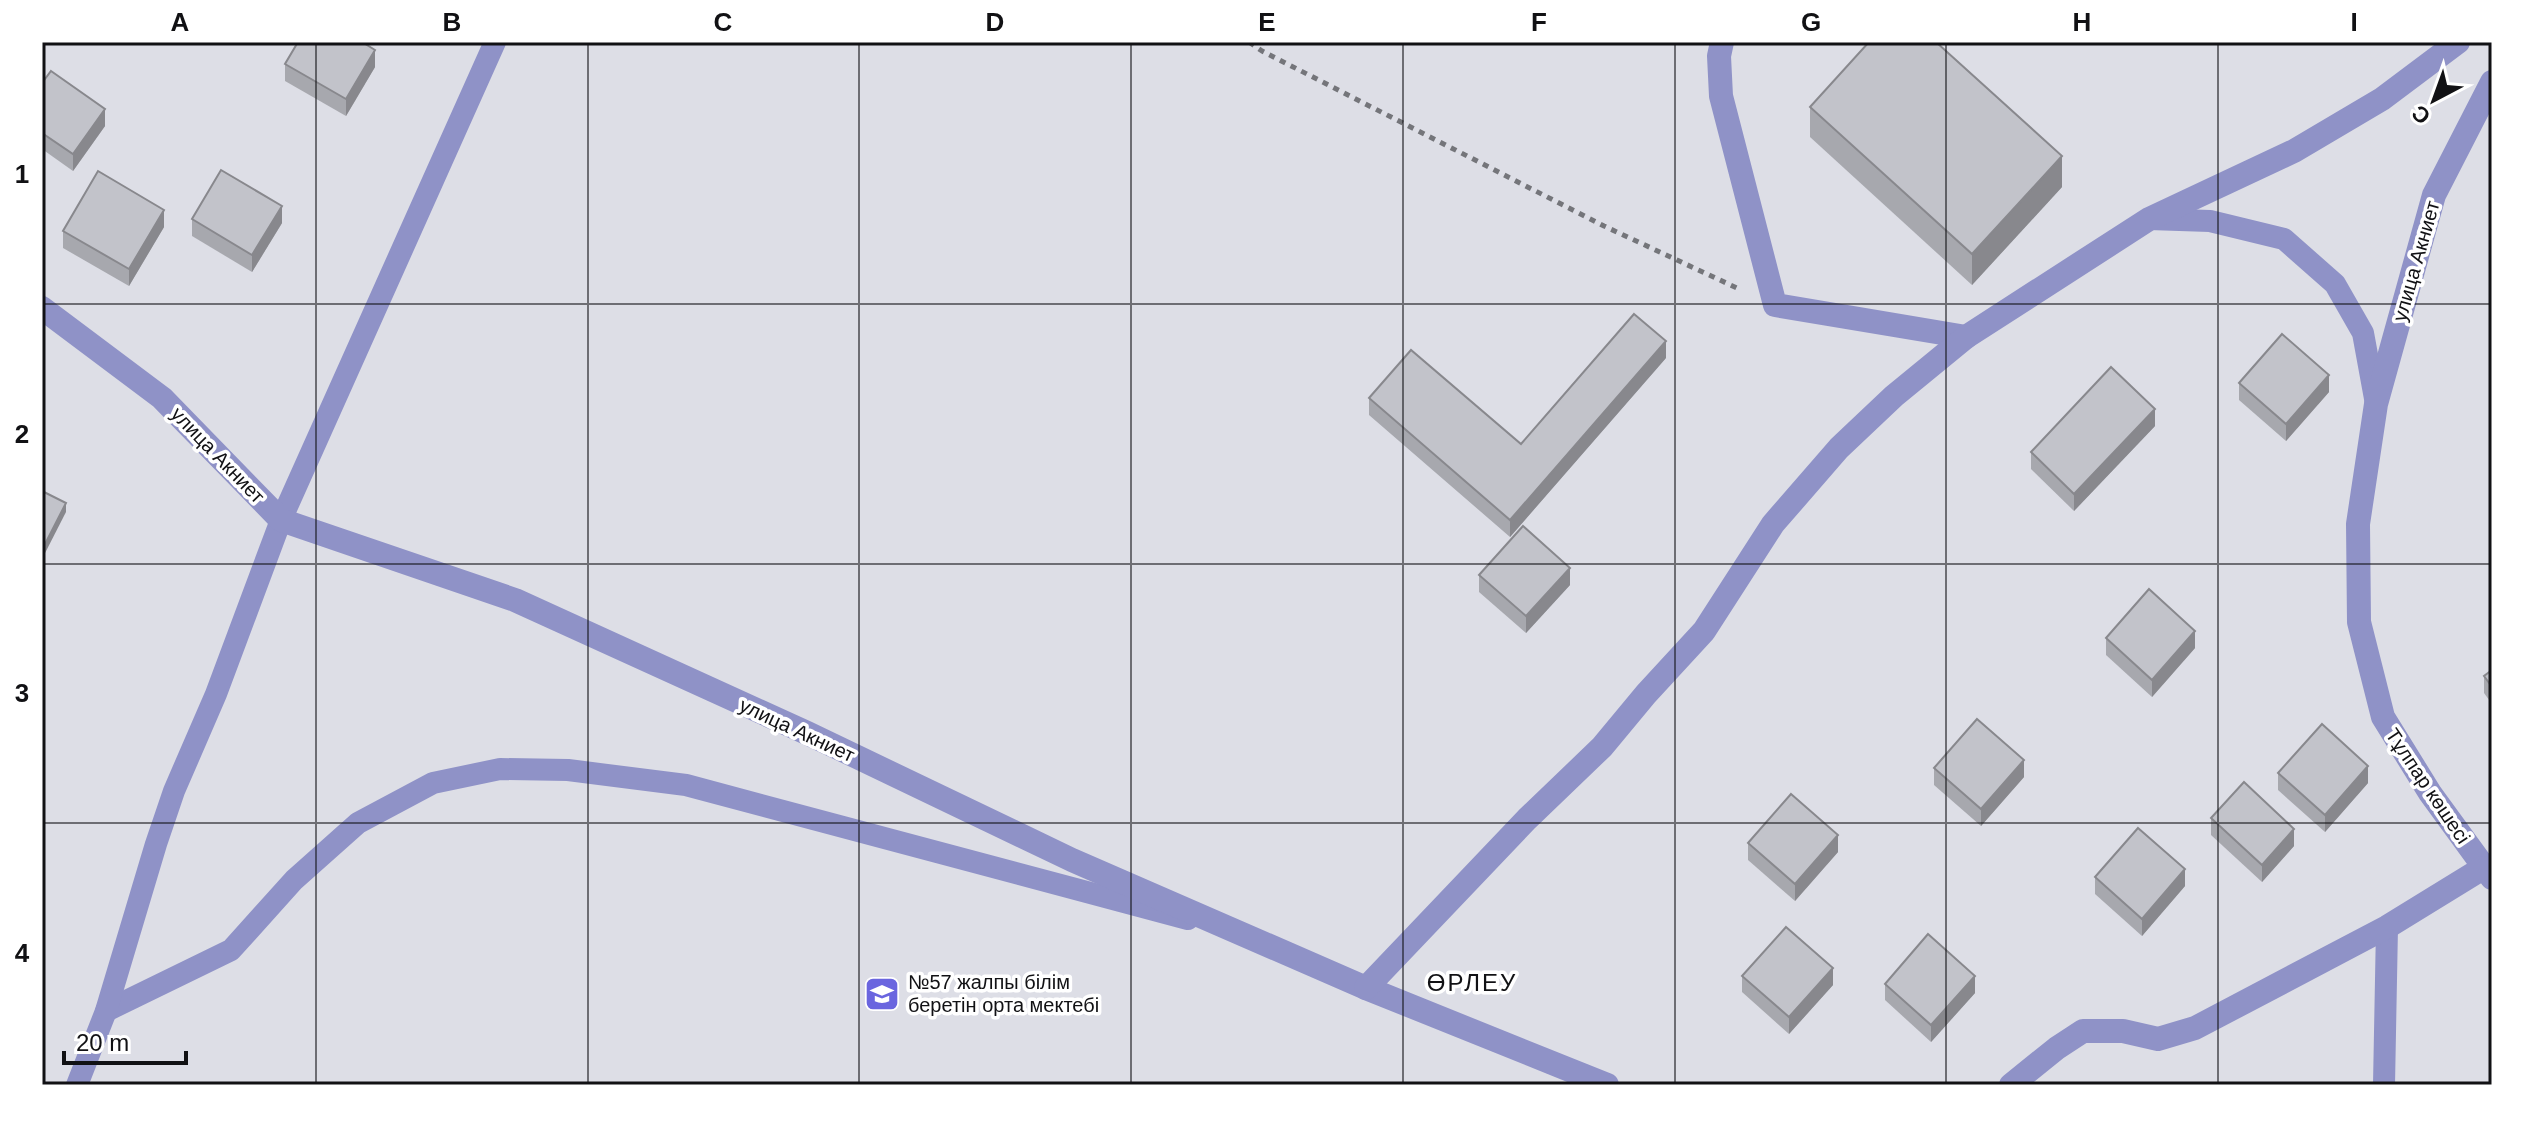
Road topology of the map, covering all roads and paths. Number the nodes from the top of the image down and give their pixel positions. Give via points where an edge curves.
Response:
1 (495, 42) edge
2 (1249, 42) edge
3 (1722, 42) edge
4 (2458, 42) edge
5 (2492, 82) edge
6 (2149, 219) junction
7 (1775, 305) junction
8 (42, 308) edge
9 (1966, 337) junction
10 (2376, 404) junction
11 (281, 520) junction
12 (2488, 873) edge
13 (2387, 927) junction
14 (1231, 930) junction
15 (1366, 988) junction
16 (106, 1011) junction
17 (1600, 1084) edge
18 (77, 1085) edge
19 (2011, 1085) edge
20 (2384, 1085) edge

1 - 11 lane
2 - 7 path via 1604,226
3 - 7 street via 1721,96
4 - 6 street via 2382,99 2294,151
5 - 10 street, улица Акниет via 2434,195
6 - 9 street
6 - 10 lane via 2210,221 2284,239 2335,284 2363,333
7 - 9 street
8 - 11 street, улица Акниет via 162,398
9 - 15 street via 1839,448 1773,524 1704,631 1602,747
10 - 12 street, Тұлпар көшесі via 2358,524 2359,622 2383,717
11 - 14 street, улица Акниет via 515,600
11 - 16 lane via 174,791
12 - 13 street
13 - 19 street via 2195,1028 2158,1039 2123,1031 2083,1031
13 - 20 lane
14 - 15 street, улица Акниет
14 - 16 lane via 686,785 568,770 500,769 433,783 358,823 294,880 231,950
15 - 17 street, улица Акниет
16 - 18 lane

